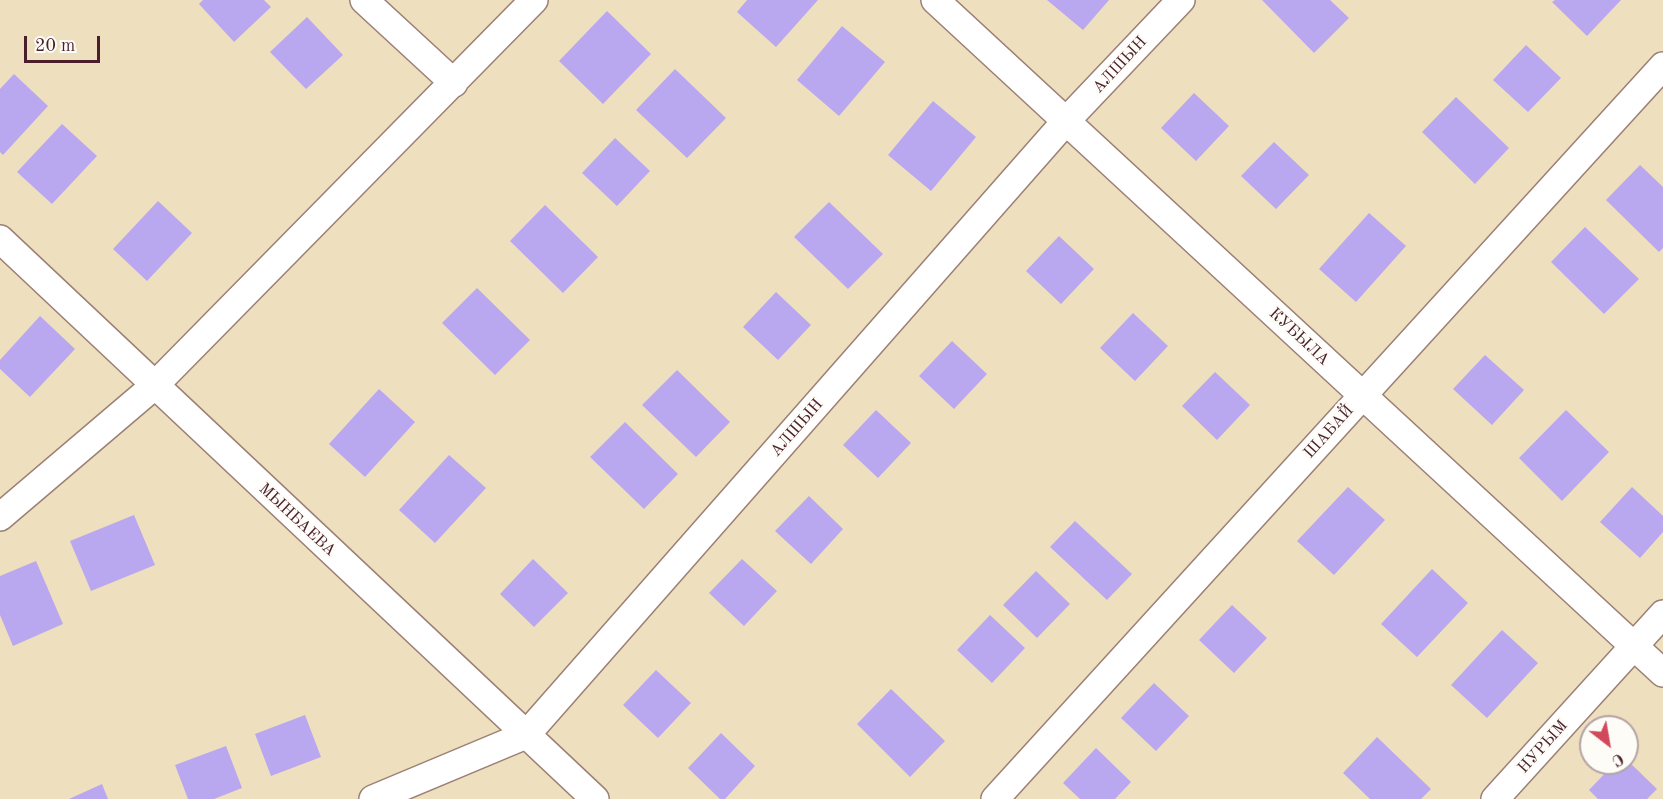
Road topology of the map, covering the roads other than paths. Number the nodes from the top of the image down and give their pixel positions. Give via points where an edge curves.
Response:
1 (364, 0) edge
2 (534, 0) edge
3 (935, 0) edge
4 (1181, 0) edge
5 (1663, 66) edge
6 (453, 83) junction
7 (1066, 121) junction
8 (0, 239) edge
9 (153, 386) junction
10 (1362, 395) junction
11 (0, 517) edge
12 (1663, 614) edge
13 (1634, 646) junction
14 (1663, 673) edge
15 (526, 735) junction
16 (373, 799) edge
17 (595, 799) edge
18 (995, 799) edge
19 (1495, 799) edge

1 - 6 street
2 - 6 street
3 - 7 street, КУБЫЛА
4 - 7 street, АЛШЫН
5 - 10 street, ШАБАЙ
6 - 9 street
7 - 10 street, КУБЫЛА
7 - 15 street, АЛШЫН
8 - 9 street, МЫНБАЕВА
9 - 11 street
9 - 15 street, МЫНБАЕВА
10 - 13 street, КУБЫЛА
10 - 18 street, ШАБАЙ
12 - 13 street, НУРЫМ
13 - 14 street, КУБЫЛА
13 - 19 street, НУРЫМ
15 - 16 street, АЛШЫН
15 - 17 street, МЫНБАЕВА

